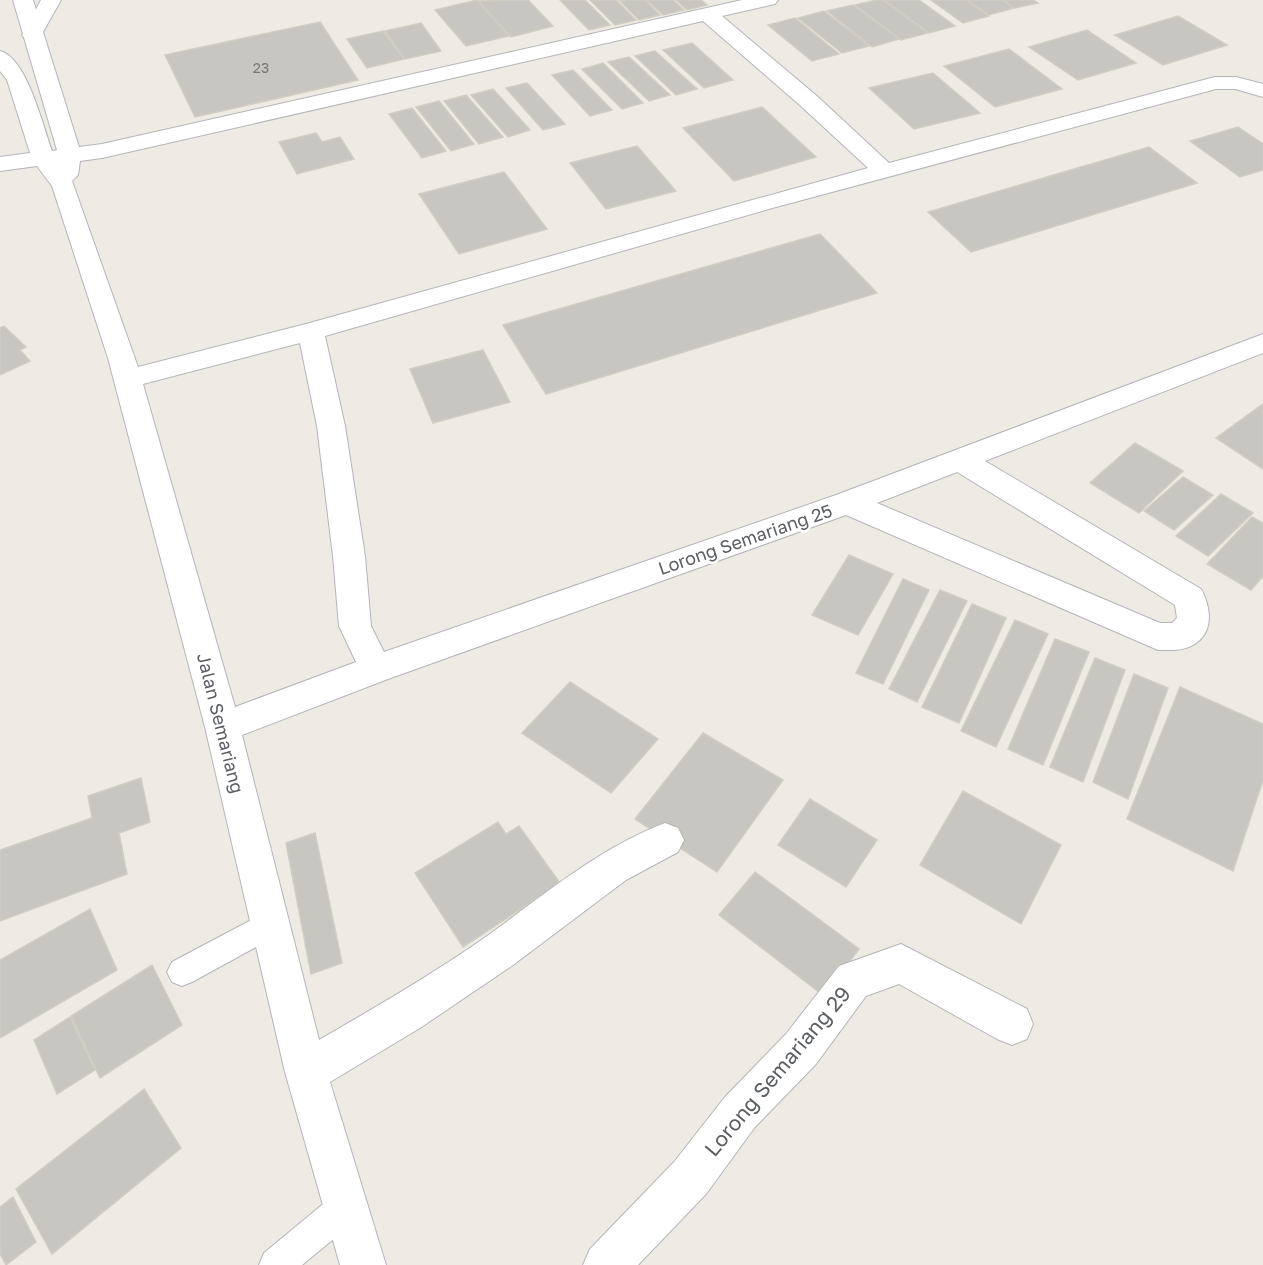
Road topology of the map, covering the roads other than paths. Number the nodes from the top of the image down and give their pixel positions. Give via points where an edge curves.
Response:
1 (23, 0) edge
2 (51, 0) edge
3 (768, 0) edge
4 (707, 14) junction
5 (32, 34) junction
6 (0, 57) edge
7 (1263, 91) edge
8 (0, 164) edge
9 (59, 167) junction
10 (884, 171) junction
11 (311, 331) junction
12 (1263, 343) edge
13 (128, 380) junction
14 (960, 460) junction
15 (847, 503) junction
16 (375, 669) junction
17 (223, 727) junction
18 (665, 840) dead end
19 (270, 924) junction
20 (182, 972) dead end
21 (1012, 1024) dead end
22 (306, 1072) junction
23 (346, 1207) junction
24 (276, 1265) edge
25 (363, 1265) edge
26 (606, 1265) edge

1 - 5 street
2 - 5 street
3 - 4 street
4 - 9 street via 102,151
4 - 10 street
5 - 9 street via 60,117
6 - 9 street via 17,80
7 - 10 street via 1236,83 1215,83
8 - 9 street
9 - 13 street, Jalan Semariang
10 - 11 street
11 - 13 street
11 - 16 street via 331,426 355,626
12 - 14 street, Lorong Semariang 25
13 - 17 street, Jalan Semariang
14 - 15 street, Lorong Semariang 25
14 - 15 street via 1190,598 1194,621 1181,636 1158,637
15 - 16 street, Lorong Semariang 25
16 - 17 street, Lorong Semariang 25
17 - 19 street, Jalan Semariang
18 - 22 street via 613,867 499,951
19 - 20 lane
19 - 22 street, Jalan Semariang
21 - 26 street, Lorong Semariang 29 via 901,964 853,980 801,1049 740,1112 690,1178
22 - 23 street, Jalan Semariang
23 - 24 lane
23 - 25 street, Jalan Semariang

